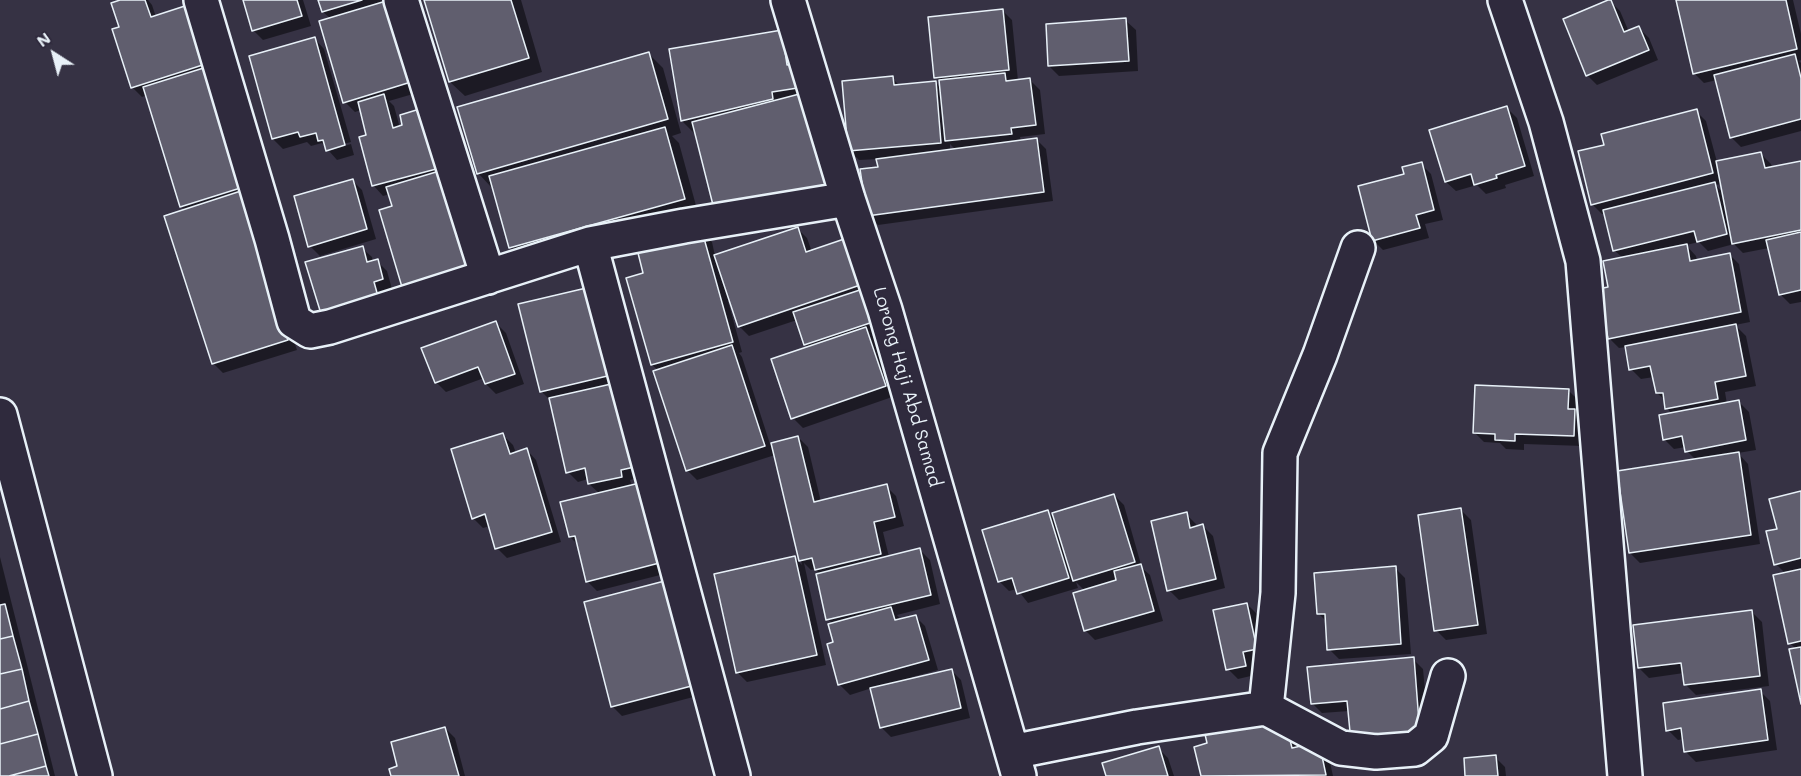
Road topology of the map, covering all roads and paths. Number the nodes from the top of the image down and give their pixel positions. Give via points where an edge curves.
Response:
1 (201, 0) edge
2 (401, 0) edge
3 (788, 0) edge
4 (1505, 0) edge
5 (848, 199) junction
6 (590, 244) junction
7 (1359, 248) dead end
8 (488, 277) junction
9 (0, 415) edge
10 (1448, 676) dead end
11 (1266, 708) junction
12 (1015, 764) edge
13 (96, 776) edge
14 (734, 776) edge
15 (1625, 776) edge

1 - 8 street via 294,321 310,331 330,327
2 - 8 street
3 - 5 street, Lorong Haji Abd Samad
4 - 15 street via 1546,122 1582,261
5 - 6 street
5 - 12 street, Lorong Haji Abd Samad via 885,310
6 - 8 street
6 - 14 street
7 - 11 street via 1280,453 1278,593
9 - 13 street
10 - 11 street via 1431,736 1415,749 1376,752 1341,748
11 - 12 street via 1137,727

